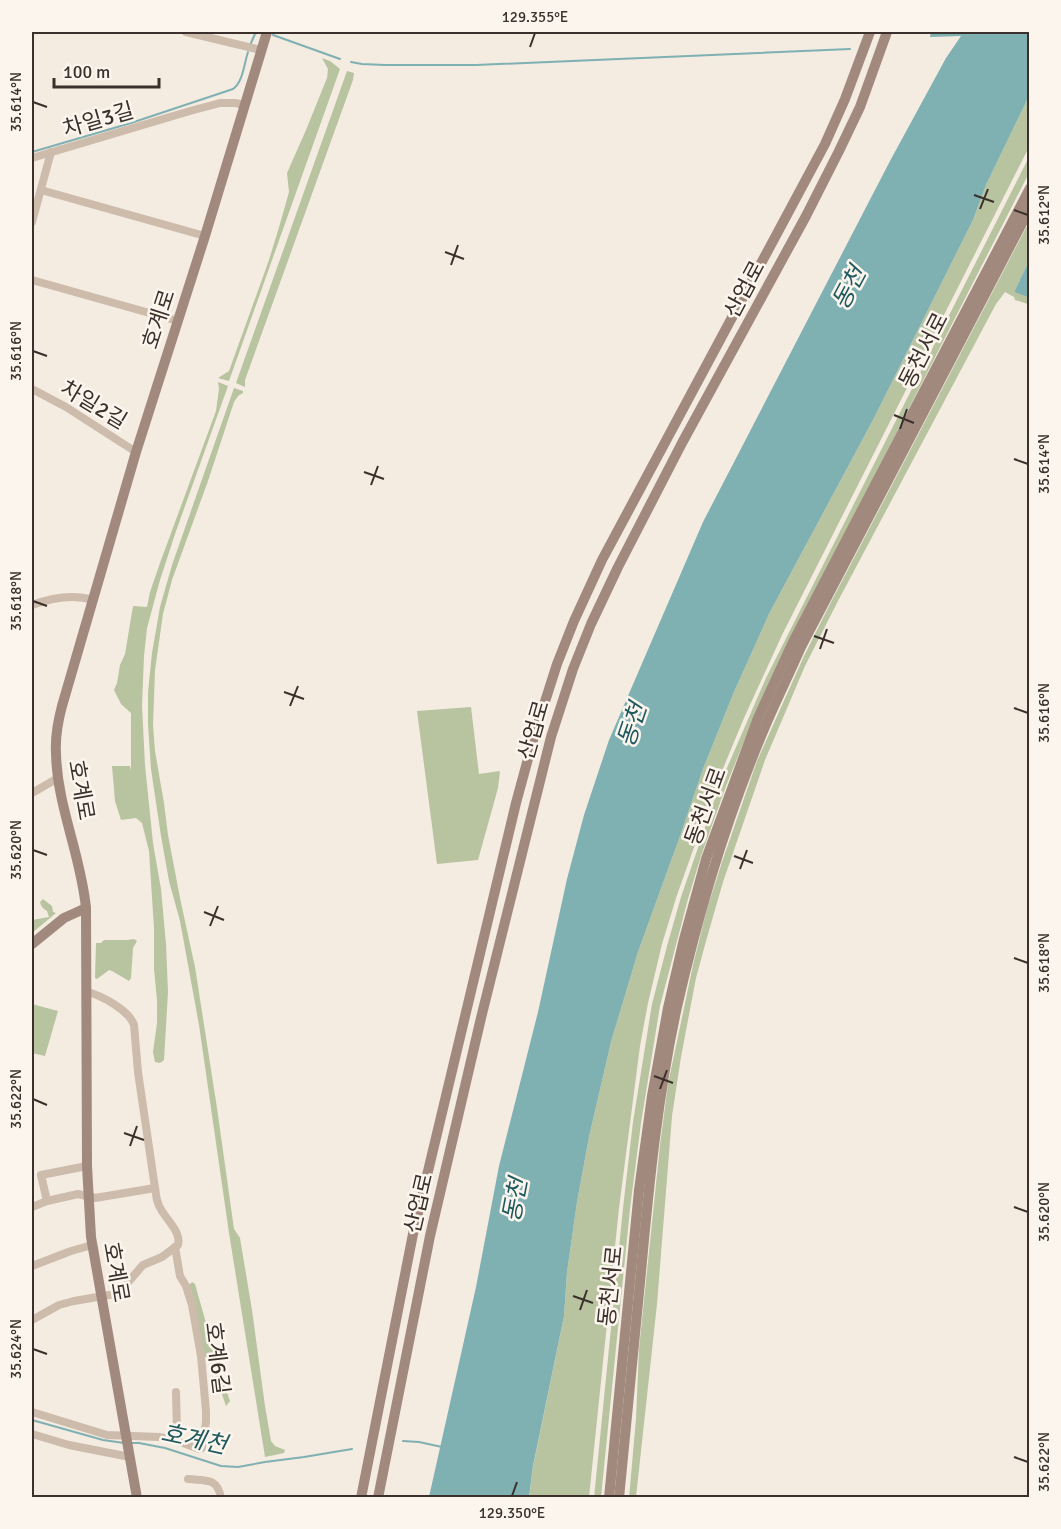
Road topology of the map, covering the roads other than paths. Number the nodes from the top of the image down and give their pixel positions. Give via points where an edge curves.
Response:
1 (186, 32) edge
2 (267, 32) edge
3 (870, 32) edge
4 (887, 32) edge
5 (261, 50) junction
6 (245, 105) junction
7 (51, 152) junction
8 (32, 158) edge
9 (1029, 188) edge
10 (41, 190) junction
11 (1029, 208) edge
12 (32, 222) edge
13 (205, 236) junction
14 (32, 280) edge
15 (178, 321) junction
16 (32, 389) edge
17 (136, 452) junction
18 (93, 600) junction
19 (32, 605) edge
20 (58, 778) junction
21 (32, 793) edge
22 (86, 908) junction
23 (32, 944) edge
24 (88, 992) junction
25 (87, 1166) junction
26 (155, 1188) junction
27 (88, 1197) junction
28 (47, 1201) junction
29 (32, 1207) edge
30 (92, 1245) junction
31 (175, 1247) junction
32 (32, 1266) edge
33 (101, 1296) junction
34 (32, 1320) edge
35 (176, 1392) dead end
36 (32, 1413) edge
37 (32, 1434) edge
38 (126, 1437) junction
39 (175, 1440) junction
40 (129, 1454) junction
41 (188, 1479) dead end
42 (137, 1497) edge
43 (221, 1497) edge
44 (361, 1497) edge
45 (378, 1497) edge
46 (609, 1497) edge
47 (619, 1497) edge

1 - 5 street
2 - 5 main road, 호계로
3 - 44 main road, 산업로 via 825,144 602,561 557,664 516,803 432,1155
4 - 45 main road, 산업로 via 839,151 618,567 573,669 548,747 430,1236
5 - 6 main road, 호계로
6 - 7 street, 차일3길 via 220,103
6 - 13 main road, 호계로
7 - 8 street, 차일3길
7 - 10 street
9 - 46 main road, 동천서로 via 793,642 758,718 706,859 673,985 652,1096
10 - 12 street
10 - 13 street
11 - 47 main road, 동천서로 via 801,647 739,792 715,862 682,986 661,1098
13 - 15 main road, 호계로
14 - 15 street
15 - 17 main road, 호계로
16 - 17 street, 차일2길
17 - 18 main road, 호계로
18 - 19 street via 72,597
18 - 20 main road, 호계로 via 57,726
20 - 21 street
20 - 22 main road, 호계로
22 - 23 main road via 64,918
22 - 24 main road, 호계로
24 - 25 main road, 호계로
24 - 26 street, 호계6길 via 122,1011 134,1025
25 - 27 main road, 호계로
25 - 28 street via 41,1175
26 - 27 street
26 - 31 street, 호계6길 via 158,1203 179,1239
27 - 28 street via 78,1194
27 - 30 main road, 호계로
28 - 29 street
30 - 32 street
30 - 33 main road, 호계로
31 - 33 street via 143,1265 123,1292
31 - 39 street, 호계6길 via 180,1276 190,1295 196,1322 206,1422 202,1448
33 - 34 street via 59,1305
33 - 38 main road, 호계로
35 - 39 street, 호계6길
36 - 38 street, 호계6길
37 - 40 street via 69,1445
38 - 39 street, 호계6길
38 - 40 main road, 호계로
40 - 42 main road
41 - 43 street via 214,1482

